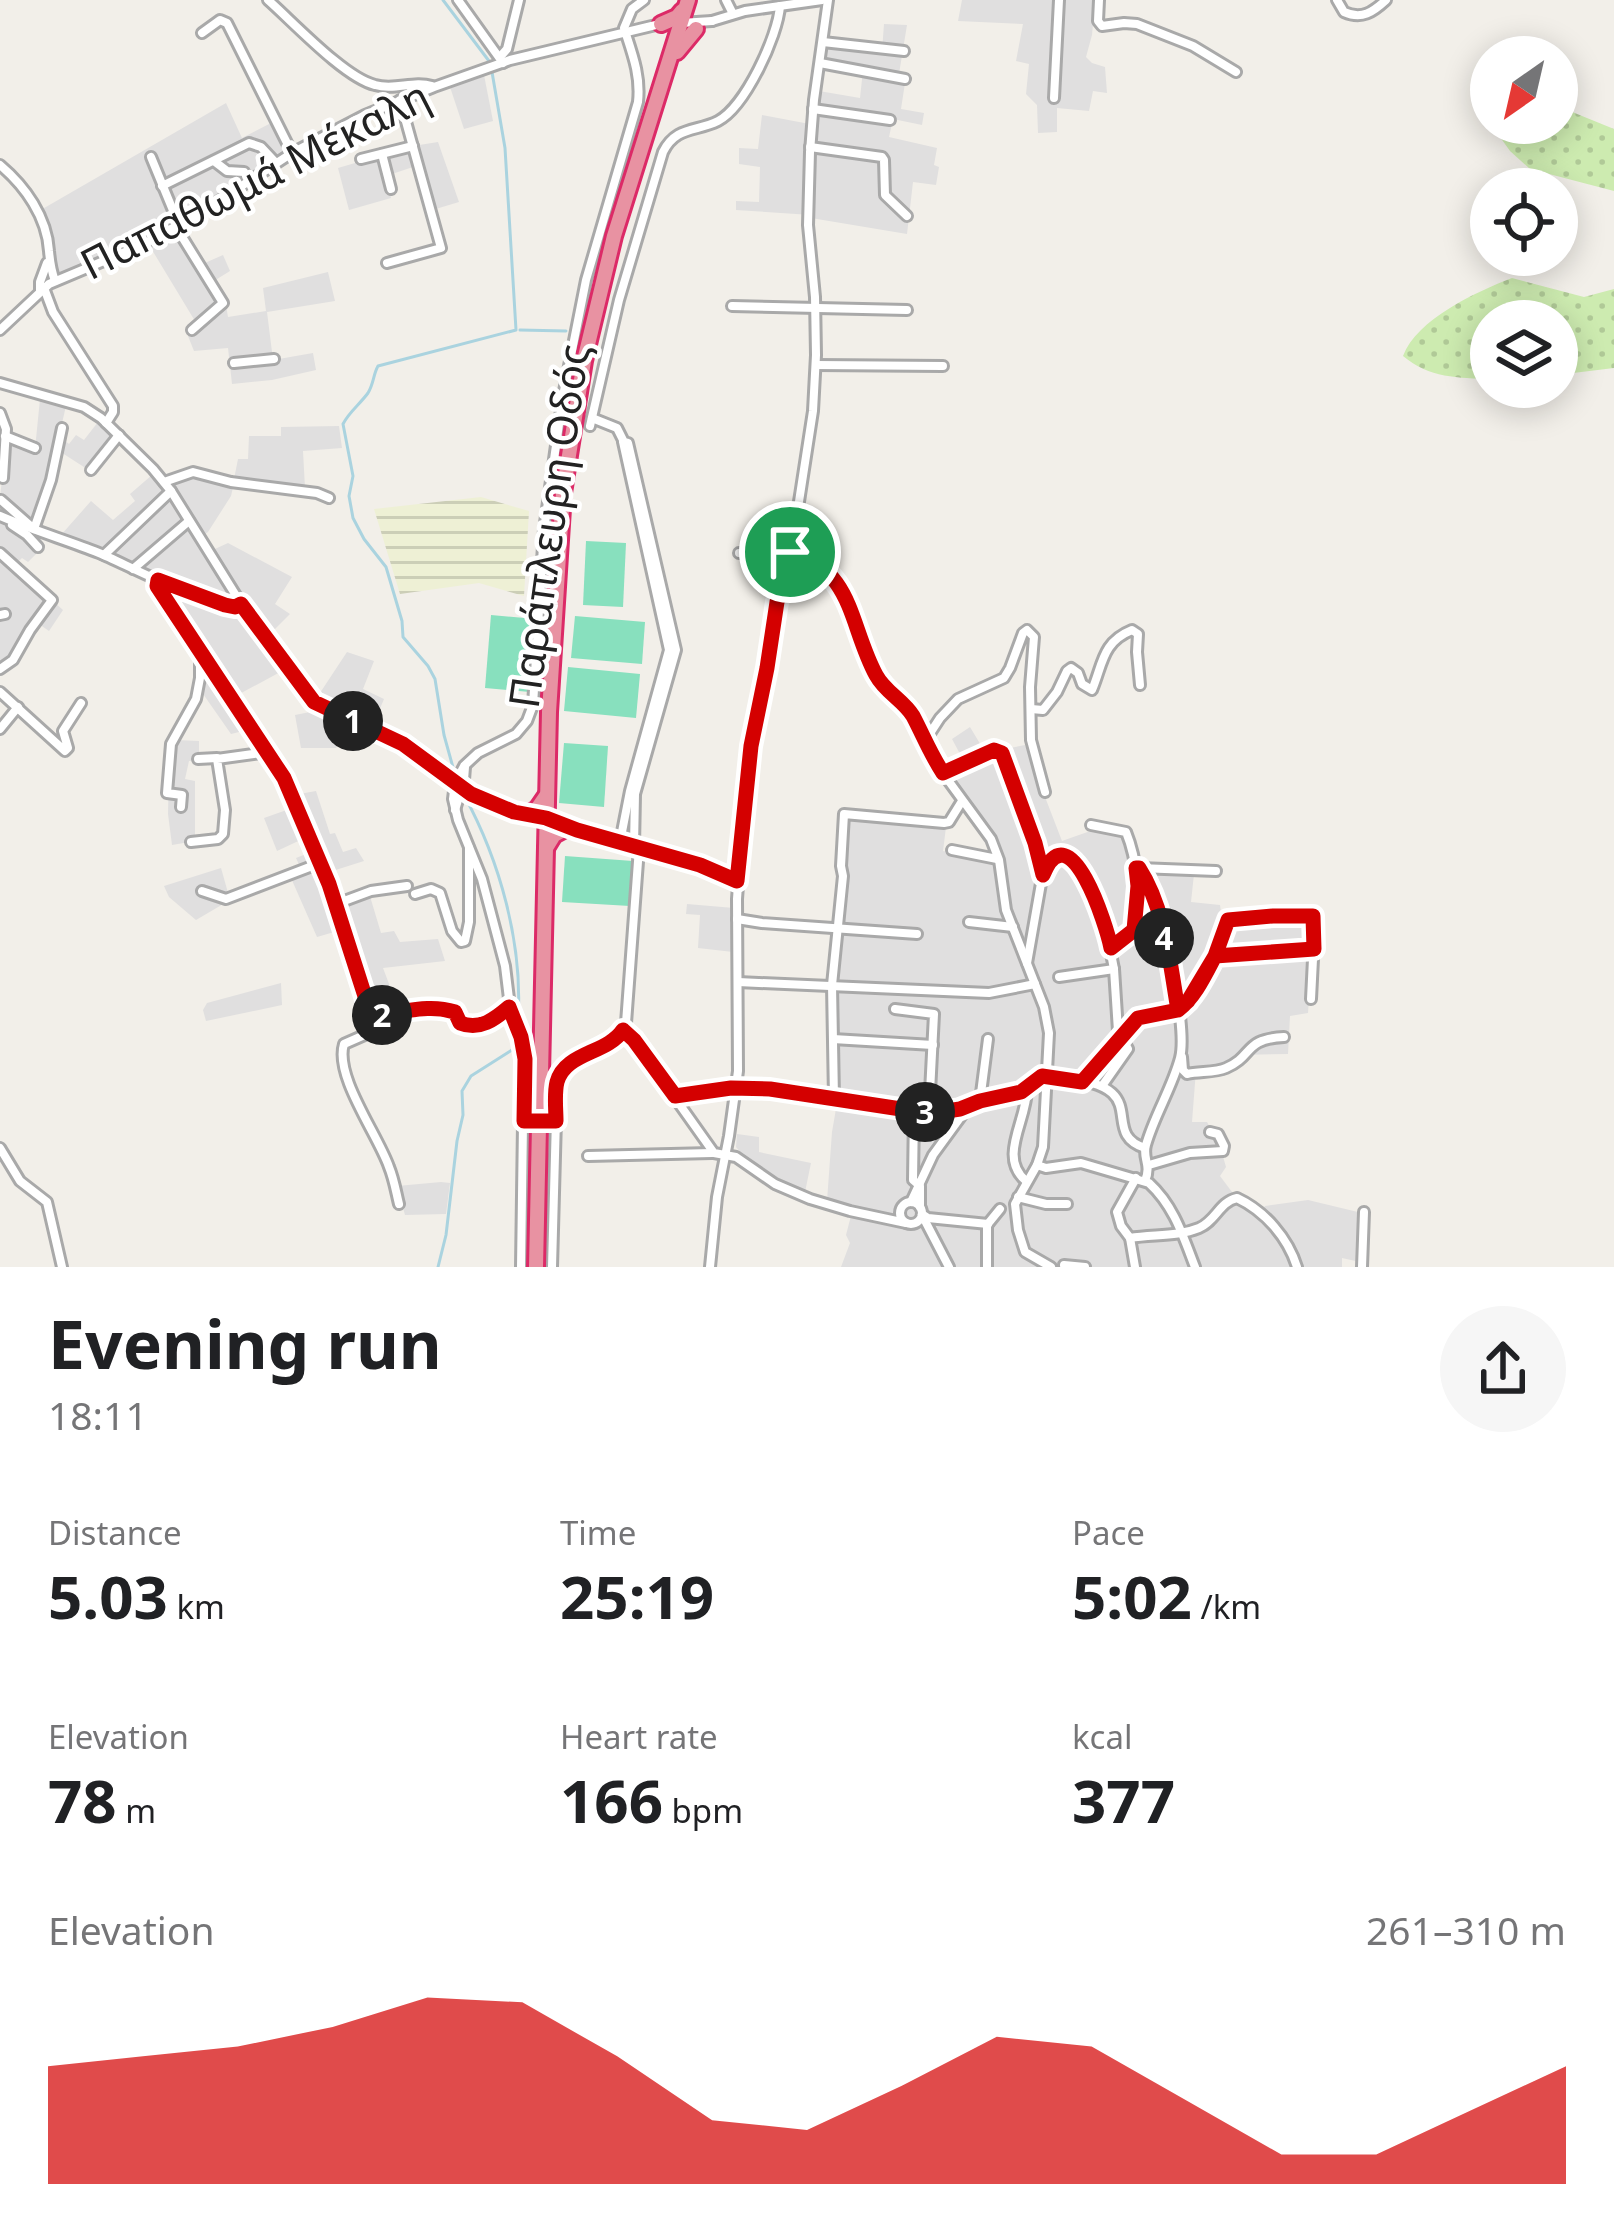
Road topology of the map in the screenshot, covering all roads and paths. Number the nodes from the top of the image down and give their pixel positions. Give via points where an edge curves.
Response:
1 (268, 0) edge
2 (458, 0) edge
3 (518, 0) edge
4 (644, 0) edge
5 (724, 0) edge
6 (825, 0) edge
7 (1059, 0) edge
8 (1099, 0) edge
9 (1337, 0) edge
10 (688, 1) edge
11 (1382, 1) edge
12 (780, 6) junction
13 (722, 18) junction
14 (654, 26) junction
15 (685, 28) junction
16 (630, 30) junction
17 (202, 33) dead end
18 (823, 42) junction
19 (904, 51) dead end
20 (502, 60) junction
21 (820, 63) junction
22 (1236, 72) dead end
23 (904, 79) dead end
24 (434, 87) junction
25 (1054, 98) dead end
26 (400, 100) junction
27 (813, 110) junction
28 (890, 120) dead end
29 (413, 146) junction
30 (810, 147) junction
31 (231, 152) junction
32 (292, 153) junction
33 (382, 154) junction
34 (151, 157) dead end
35 (361, 159) dead end
36 (213, 160) junction
37 (276, 163) junction
38 (0, 165) edge
39 (247, 176) junction
40 (162, 186) junction
41 (391, 188) dead end
42 (907, 216) dead end
43 (177, 226) junction
44 (48, 262) junction
45 (387, 263) dead end
46 (55, 281) junction
47 (42, 289) junction
48 (732, 306) dead end
49 (815, 308) junction
50 (907, 310) dead end
51 (2, 325) edge
52 (192, 330) dead end
53 (274, 359) dead end
54 (234, 363) dead end
55 (816, 365) junction
56 (943, 366) dead end
57 (0, 382) edge
58 (0, 413) edge
59 (106, 423) junction
60 (62, 428) dead end
61 (119, 435) junction
62 (5, 436) junction
63 (624, 442) junction
64 (35, 448) dead end
65 (91, 470) dead end
66 (3, 478) edge
67 (168, 486) junction
68 (329, 497) dead end
69 (1, 500) edge
70 (0, 517) edge
71 (189, 521) junction
72 (34, 529) junction
73 (38, 548) dead end
74 (790, 552) junction
75 (0, 553) edge
76 (739, 553) dead end
77 (104, 555) junction
78 (134, 569) junction
79 (158, 580) junction
80 (241, 604) junction
81 (201, 652) junction
82 (0, 669) edge
83 (1140, 685) dead end
84 (0, 692) edge
85 (81, 703) dead end
86 (18, 707) junction
87 (1030, 709) junction
88 (2, 721) edge
89 (925, 741) junction
90 (268, 752) junction
91 (217, 758) junction
92 (198, 759) dead end
93 (943, 773) junction
94 (459, 786) junction
95 (1045, 792) dead end
96 (546, 796) junction
97 (962, 801) junction
98 (181, 807) dead end
99 (521, 813) junction
100 (546, 821) junction
101 (1091, 825) dead end
102 (571, 829) junction
103 (190, 842) dead end
104 (620, 842) junction
105 (637, 847) junction
106 (470, 848) junction
107 (546, 848) junction
108 (952, 850) dead end
109 (999, 860) junction
110 (320, 863) junction
111 (1138, 868) junction
112 (1216, 872) dead end
113 (1043, 875) junction
114 (737, 881) junction
115 (202, 892) dead end
116 (337, 904) junction
117 (737, 919) junction
118 (969, 922) dead end
119 (1013, 927) junction
120 (838, 928) junction
121 (917, 934) dead end
122 (1111, 948) junction
123 (1314, 949) junction
124 (1215, 956) junction
125 (1027, 964) junction
126 (1114, 969) junction
127 (1059, 977) dead end
128 (737, 982) junction
129 (1035, 984) junction
130 (832, 985) junction
131 (1311, 999) dead end
132 (509, 1007) junction
133 (895, 1010) dead end
134 (1178, 1010) junction
135 (371, 1015) junction
136 (623, 1030) junction
137 (1121, 1037) junction
138 (1284, 1037) dead end
139 (832, 1039) junction
140 (988, 1039) dead end
141 (933, 1045) junction
142 (1180, 1056) junction
143 (1047, 1076) junction
144 (1082, 1082) junction
145 (1102, 1086) junction
146 (736, 1087) junction
147 (1027, 1088) junction
148 (675, 1096) junction
149 (834, 1098) junction
150 (980, 1101) junction
151 (968, 1107) junction
152 (914, 1111) junction
153 (929, 1112) junction
154 (540, 1122) junction
155 (1210, 1132) dead end
156 (0, 1148) edge
157 (1145, 1148) junction
158 (713, 1152) junction
159 (725, 1155) junction
160 (588, 1156) dead end
161 (1037, 1165) junction
162 (1149, 1165) junction
163 (1140, 1179) junction
164 (1026, 1181) junction
165 (920, 1186) junction
166 (1018, 1197) junction
167 (399, 1204) dead end
168 (1067, 1204) dead end
169 (917, 1208) junction
170 (1000, 1209) dead end
171 (901, 1210) junction
172 (1364, 1212) dead end
173 (886, 1217) junction
174 (909, 1223) junction
175 (988, 1224) junction
176 (1184, 1232) junction
177 (930, 1234) junction
178 (1130, 1238) junction
179 (1067, 1253) dead end
180 (1063, 1266) edge
181 (62, 1267) edge
182 (521, 1267) edge
183 (536, 1267) edge
184 (552, 1267) edge
185 (710, 1267) edge
186 (949, 1267) edge
187 (987, 1267) edge
188 (1051, 1267) edge
189 (1084, 1267) edge
190 (1135, 1267) edge
191 (1195, 1267) edge
192 (1297, 1267) edge
193 (1362, 1267) edge

1 - 24 street via 364,82
2 - 20 street
3 - 20 street
4 - 16 street via 631,11
5 - 13 street
6 - 12 street
6 - 18 street
7 - 25 street
8 - 22 street via 1102,26 1133,23
9 - 11 street via 1356,16
10 - 14 highway
10 - 15 highway
12 - 13 street
12 - 63 street via 736,106 677,134 663,152 591,422 617,428
13 - 15 street
13 - 15 street, Παπαθωμά Μέκαλη
14 - 15 street, Παπαθωμά Μέκαλη
14 - 16 street, Παπαθωμά Μέκαλη
15 - 96 highway via 614,236 584,361 556,579
16 - 20 street, Παπαθωμά Μέκαλη
16 - 94 street, Παράπλευρη Οδός via 638,102 582,297 556,437 533,705 516,734 464,766
17 - 32 street via 227,23
18 - 19 street
18 - 21 street
20 - 24 street, Παπαθωμά Μέκαλη
21 - 23 street
21 - 27 street
24 - 26 street, Παπαθωμά Μέκαλη
26 - 29 street
26 - 32 street, Παπαθωμά Μέκαλη
27 - 28 street
27 - 30 street
29 - 33 street
29 - 45 street via 441,248
30 - 42 street via 882,157 885,195
30 - 49 street
31 - 36 street
31 - 37 street via 254,143
31 - 39 street
32 - 37 street, Παπαθωμά Μέκαλη
33 - 35 street
33 - 41 street
34 - 40 street
36 - 39 street
36 - 40 street
37 - 39 street, Παπαθωμά Μέκαλη
38 - 44 street via 35,206
39 - 43 street, Παπαθωμά Μέκαλη
40 - 43 street
43 - 46 street, Παπαθωμά Μέκαλη
43 - 52 street via 224,302
44 - 46 street
44 - 47 street
46 - 47 street, Παπαθωμά Μέκαλη
47 - 51 street, Παπαθωμά Μέκαλη
47 - 59 street via 113,406
48 - 49 street
49 - 50 street
49 - 55 street
53 - 54 street
55 - 56 street
55 - 74 street
57 - 59 street via 80,405
58 - 62 street
59 - 61 street
60 - 72 street
61 - 65 street
61 - 67 street
62 - 64 street
62 - 66 street
63 - 104 street via 669,650
63 - 105 street via 676,650 635,797
67 - 68 street via 193,472
67 - 71 street
67 - 77 street
69 - 72 street
70 - 72 street
70 - 73 street
71 - 78 street
71 - 80 street
72 - 77 street
74 - 76 street
74 - 89 street via 817,562 842,590 873,670
74 - 114 street via 751,746
75 - 82 street via 52,600
77 - 78 street
78 - 79 street
79 - 80 street
79 - 81 street
80 - 94 street via 312,700 403,744
81 - 90 street
81 - 98 street via 196,700 169,755 167,793 182,795
83 - 87 street via 1132,630 1108,646 1092,690 1071,668 1048,705
84 - 86 street
85 - 86 street via 64,729 66,751
86 - 88 street
87 - 89 street via 1034,637 1026,629 1006,675 958,699
87 - 95 street
89 - 93 street
90 - 91 street
90 - 110 street
91 - 92 street
91 - 103 street via 223,832
93 - 97 street
93 - 113 street via 1002,753
94 - 99 street
94 - 106 street, Παράπλευρη Οδός via 455,812
96 - 99 highway
96 - 100 highway
97 - 109 street
97 - 120 street via 944,824 844,814
99 - 100 street
100 - 102 street
100 - 107 highway
101 - 111 street via 1126,832
102 - 104 street
102 - 107 highway
104 - 105 street
105 - 114 street
105 - 136 street
106 - 116 street via 464,942 453,933 440,892 430,889 371,891
106 - 132 street, Παράπλευρη Οδός
107 - 154 highway
108 - 109 street
109 - 119 street
110 - 115 street via 229,898
110 - 116 street
111 - 112 street
111 - 122 street via 1134,928
111 - 134 street via 1160,921
113 - 122 street via 1054,858 1075,862
113 - 125 street
114 - 117 street
116 - 135 street
117 - 120 street
117 - 128 street
118 - 119 street
119 - 125 street
120 - 121 street
120 - 130 street
122 - 126 street
123 - 124 street
123 - 124 street via 1313,916 1239,918 1226,922
123 - 131 street
124 - 134 street
125 - 129 street
126 - 127 street
126 - 137 street
128 - 130 street
128 - 146 street
129 - 130 street via 989,993
129 - 143 street via 1047,1018
130 - 139 street
132 - 135 street via 472,1027 448,1009
132 - 154 street, Παράπλευρη Οδός
133 - 141 street via 933,1013
134 - 137 street via 1142,1016
134 - 142 street
135 - 167 street via 369,1033 341,1052
136 - 148 street
136 - 154 street, Παράπλευρη Οδός via 564,1069
137 - 144 street
137 - 145 street via 1126,1053
138 - 142 street via 1260,1039 1221,1070 1185,1073
139 - 141 street
139 - 149 street
140 - 150 street
141 - 153 street
142 - 157 street
143 - 144 street
143 - 147 street
143 - 161 street
144 - 145 street
145 - 157 street via 1118,1099 1128,1138
146 - 148 street
146 - 149 street
146 - 159 street
147 - 150 street
147 - 164 street via 1012,1156
148 - 158 street
149 - 152 street
150 - 151 street
151 - 153 street
151 - 165 street
152 - 153 street
152 - 165 street via 913,1180
154 - 182 street, Παράπλευρη Οδός
154 - 183 highway
154 - 184 street, Παράπλευρη Οδός
155 - 162 street via 1222,1151
156 - 181 street via 20,1181 47,1202
157 - 162 street
158 - 159 street
158 - 160 street
159 - 173 street via 810,1199
159 - 185 street
161 - 163 street via 1081,1162
161 - 164 street
162 - 163 street
163 - 176 street
163 - 178 street via 1117,1211
164 - 166 street
165 - 169 street
166 - 168 street
166 - 188 street via 1024,1250
169 - 171 street
169 - 174 street via 919,1220
169 - 175 street via 928,1218
169 - 177 street
170 - 175 street
171 - 173 street
171 - 174 street
172 - 193 street
173 - 174 street
174 - 177 street
175 - 187 street
176 - 178 street
176 - 191 street
176 - 192 street via 1240,1199 1282,1236
177 - 186 street
178 - 190 street
179 - 180 street
180 - 189 street

